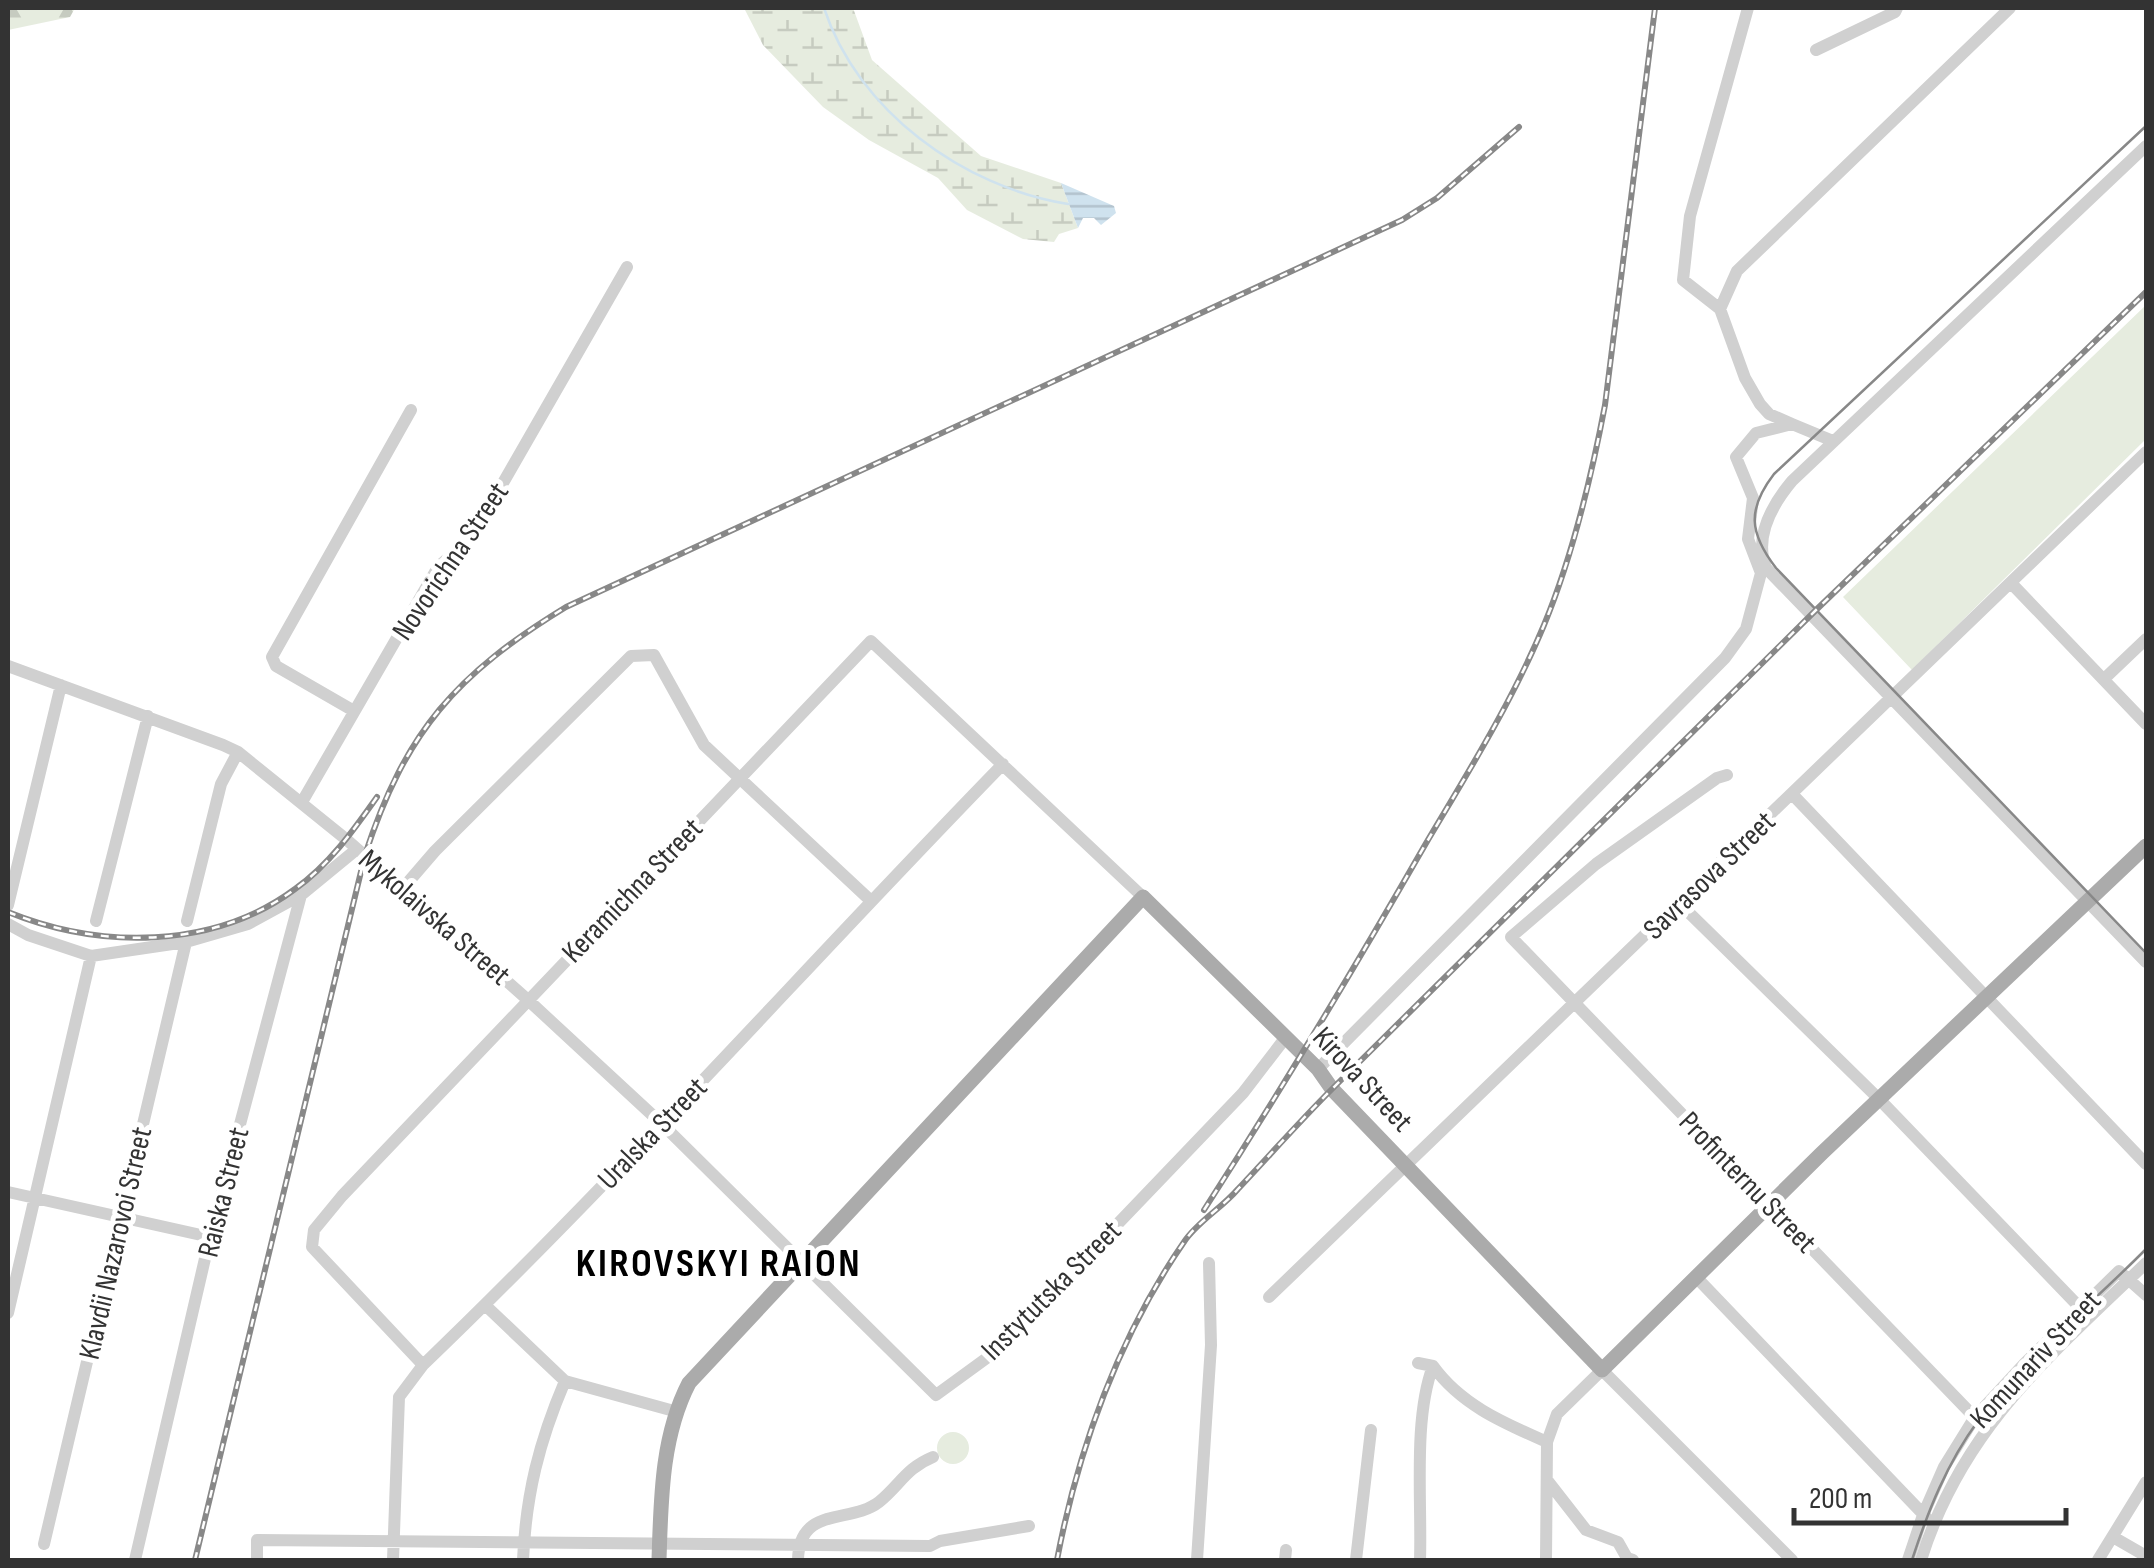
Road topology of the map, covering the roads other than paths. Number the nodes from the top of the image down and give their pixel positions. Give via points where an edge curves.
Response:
1 (1748, 8) edge
2 (1897, 8) edge
3 (2010, 8) edge
4 (1816, 50) dead end
5 (2146, 146) edge
6 (627, 267) dead end
7 (1720, 309) junction
8 (410, 410) dead end
9 (1792, 424) junction
10 (1833, 441) junction
11 (2146, 452) edge
12 (2011, 583) junction
13 (2146, 639) edge
14 (8, 666) edge
15 (2104, 679) junction
16 (61, 685) junction
17 (1889, 697) junction
18 (354, 711) junction
19 (148, 716) junction
20 (2146, 724) edge
21 (238, 752) junction
22 (1003, 764) junction
23 (1726, 775) dead end
24 (739, 778) junction
25 (1794, 795) junction
26 (302, 802) junction
27 (2146, 846) edge
28 (357, 848) junction
29 (404, 887) junction
30 (301, 895) junction
31 (1143, 897) junction
32 (870, 900) junction
33 (2089, 902) junction
34 (1679, 904) junction
35 (8, 905) edge
36 (96, 921) dead end
37 (186, 921) dead end
38 (8, 924) edge
39 (186, 942) junction
40 (90, 956) junction
41 (2146, 962) edge
42 (1988, 995) junction
43 (528, 1000) junction
44 (1574, 1003) junction
45 (1286, 1037) junction
46 (1318, 1069) junction
47 (1880, 1100) junction
48 (662, 1124) junction
49 (2146, 1164) edge
50 (1406, 1165) junction
51 (8, 1192) edge
52 (34, 1200) junction
53 (1770, 1205) junction
54 (121, 1218) junction
55 (210, 1237) junction
56 (802, 1261) junction
57 (2146, 1262) edge
58 (1208, 1263) dead end
59 (2124, 1276) junction
60 (1696, 1277) junction
61 (2146, 1295) edge
62 (1269, 1298) dead end
63 (485, 1306) junction
64 (2085, 1313) junction
65 (8, 1314) edge
66 (1418, 1363) dead end
67 (422, 1365) junction
68 (1433, 1366) junction
69 (1602, 1370) junction
70 (565, 1382) junction
71 (674, 1411) junction
72 (1974, 1417) junction
73 (1985, 1428) junction
74 (1371, 1430) dead end
75 (1547, 1442) junction
76 (933, 1457) dead end
77 (1546, 1479) junction
78 (2145, 1487) edge
79 (1928, 1519) junction
80 (1029, 1526) dead end
81 (2114, 1537) junction
82 (394, 1541) junction
83 (524, 1542) junction
84 (44, 1544) dead end
85 (798, 1545) junction
86 (659, 1552) edge
87 (930, 1553) edge
88 (2146, 1556) edge
89 (135, 1560) edge
90 (256, 1560) edge
91 (393, 1560) edge
92 (524, 1560) edge
93 (798, 1560) edge
94 (1197, 1560) edge
95 (1356, 1560) edge
96 (1420, 1560) edge
97 (1546, 1560) edge
98 (1633, 1560) edge
99 (1792, 1560) edge
100 (1908, 1560) edge
101 (1921, 1560) edge
102 (2098, 1560) edge

1 - 7 street via 1690,216 1683,280
2 - 4 street
3 - 7 street via 1738,271
5 - 10 street
6 - 18 street, Novorichna Street via 472,537 438,567
7 - 9 street via 1745,378 1768,414
8 - 18 street via 272,657 276,666
9 - 10 street
9 - 46 street via 1756,433 1736,458 1752,498 1748,539 1760,572 1746,629 1725,658
10 - 17 street via 1772,506 1761,555
11 - 12 street, Savrasova Street
12 - 15 street
12 - 17 street, Savrasova Street
13 - 15 street
14 - 16 street, Mykolaivska Street
15 - 20 street
16 - 19 street, Mykolaivska Street
16 - 35 street
17 - 25 street, Savrasova Street
17 - 33 street
18 - 26 street, Novorichna Street
19 - 21 street, Mykolaivska Street
19 - 36 street
21 - 26 street, Mykolaivska Street
21 - 37 street via 220,784
22 - 24 street, Keramichna Street via 872,641
22 - 31 street
22 - 32 street, Uralska Street
23 - 44 street, Profinternu Street via 1596,864 1510,937
24 - 29 street via 704,745 654,654 631,656
24 - 32 street
24 - 43 street, Keramichna Street
25 - 34 street, Savrasova Street
25 - 42 street
26 - 28 street, Mykolaivska Street
27 - 33 main road
28 - 29 street, Mykolaivska Street
28 - 30 street
29 - 43 street, Mykolaivska Street
30 - 39 street via 248,924
30 - 55 street, Raiska Street
31 - 45 main road, Kirova Street
31 - 56 main road
32 - 48 street, Uralska Street
33 - 41 street
33 - 42 main road
34 - 44 street, Savrasova Street
34 - 47 street
38 - 40 street
39 - 40 street
39 - 54 street, Klavdii Nazarovoi Street
40 - 52 street
42 - 47 main road
42 - 49 street
43 - 48 street, Mykolaivska Street
43 - 67 street, Keramichna Street via 314,1230 312,1248
44 - 50 street, Savrasova Street
44 - 53 street, Profinternu Street
45 - 46 main road, Kirova Street
45 - 56 street, Instytutska Street via 1243,1093 995,1352 936,1395
46 - 50 main road, Kirova Street
47 - 53 main road
47 - 64 street
48 - 56 street, Mykolaivska Street
48 - 63 street, Uralska Street
50 - 62 street, Savrasova Street
50 - 69 main road, Kirova Street
51 - 52 street
52 - 54 street
52 - 65 street
53 - 60 main road
53 - 72 street, Profinternu Street
54 - 55 street
54 - 84 street, Klavdii Nazarovoi Street
55 - 89 street, Raiska Street
56 - 71 main road via 689,1383
57 - 59 street, Komunariv Street
58 - 94 street via 1210,1346
59 - 61 street
59 - 64 street, Komunariv Street
60 - 69 main road
60 - 79 street
63 - 67 street, Uralska Street
63 - 70 street
64 - 72 street, Komunariv Street
64 - 73 street, Komunariv Street
66 - 68 street
67 - 82 street, Uralska Street via 399,1397
68 - 75 street via 1490,1417
68 - 96 street via 1421,1435
69 - 75 street via 1556,1414
69 - 99 street
70 - 71 street
70 - 83 street via 534,1467
71 - 86 main road
72 - 73 street, Profinternu Street
72 - 79 street, Komunariv Street via 1944,1467
73 - 79 street, Komunariv Street
74 - 95 street
75 - 77 street
76 - 85 street via 917,1463 878,1502 836,1514
77 - 97 street
77 - 98 street via 1586,1530 1618,1542
78 - 81 street
79 - 100 street, Komunariv Street
79 - 101 street, Komunariv Street
80 - 87 street via 940,1541
81 - 88 street
81 - 102 street
82 - 83 street
82 - 90 street via 257,1540
82 - 91 street, Uralska Street
83 - 86 street
83 - 92 street
85 - 86 street
85 - 87 street
85 - 93 street

